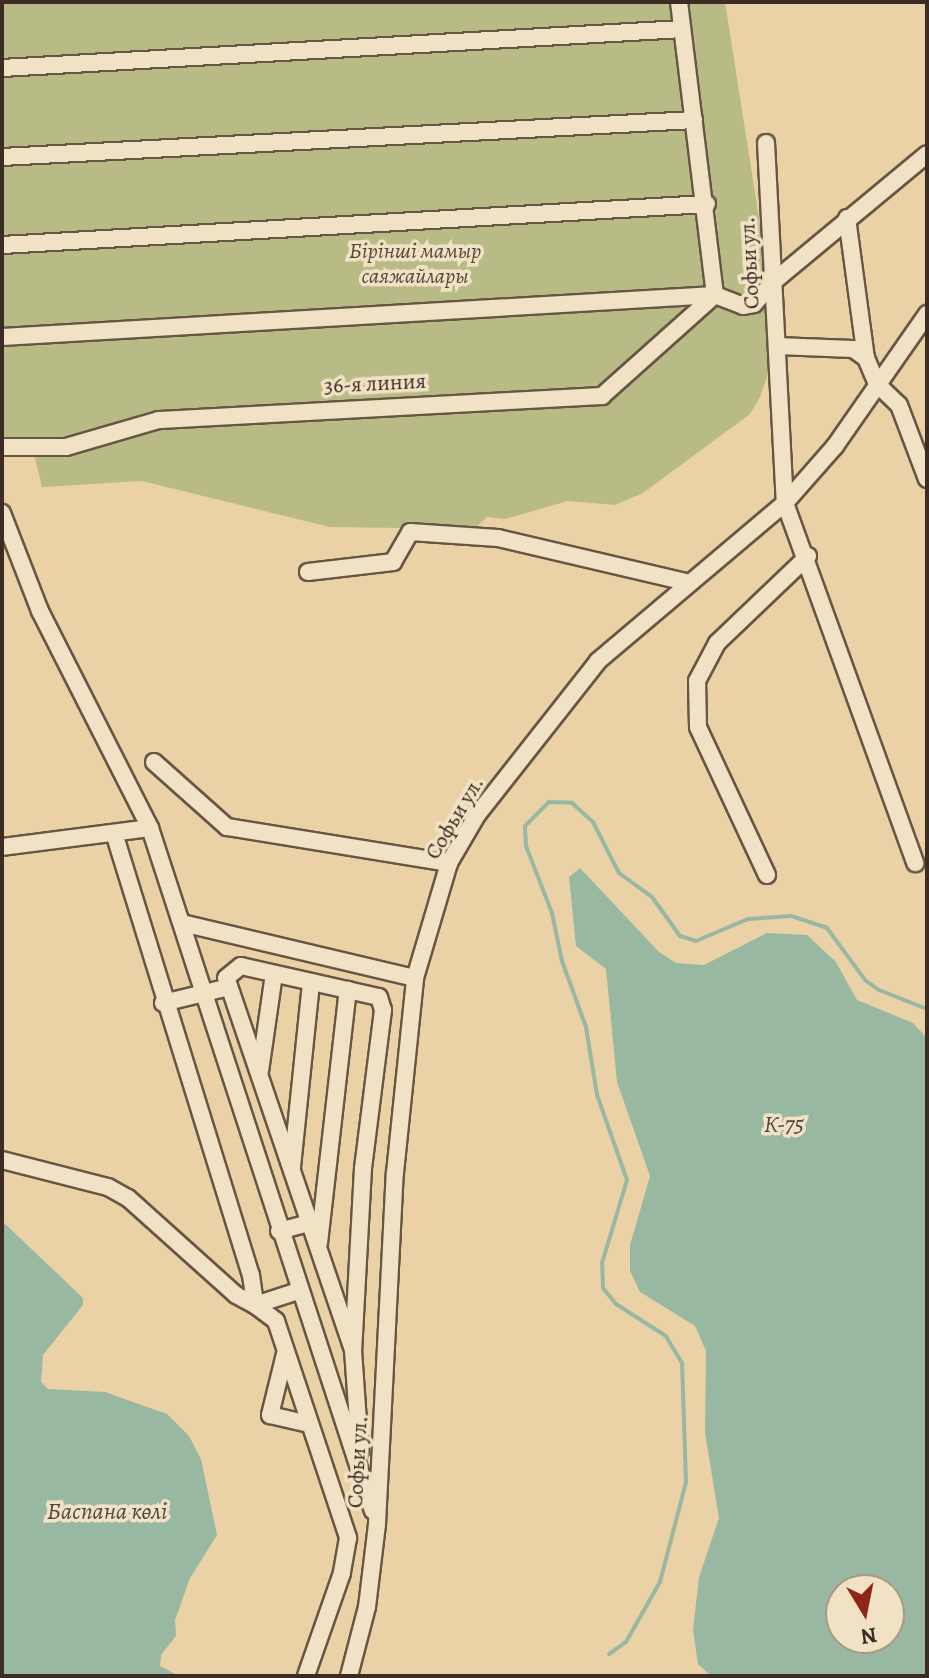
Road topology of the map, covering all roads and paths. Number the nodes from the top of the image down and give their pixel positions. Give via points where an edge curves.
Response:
1 (679, 2) edge
2 (682, 29) junction
3 (2, 68) edge
4 (694, 120) junction
5 (766, 143) dead end
6 (927, 154) edge
7 (2, 157) edge
8 (707, 204) junction
9 (847, 218) junction
10 (2, 245) edge
11 (773, 282) junction
12 (715, 295) junction
13 (927, 314) edge
14 (2, 337) edge
15 (777, 346) junction
16 (866, 358) junction
17 (877, 384) junction
18 (2, 447) edge
19 (927, 479) edge
20 (785, 503) junction
21 (2, 513) edge
22 (808, 556) junction
23 (308, 572) dead end
24 (686, 582) junction
25 (154, 762) dead end
26 (150, 828) junction
27 (114, 833) junction
28 (2, 847) edge
29 (449, 863) junction
30 (915, 863) dead end
31 (767, 875) dead end
32 (182, 923) junction
33 (274, 974) junction
34 (415, 978) junction
35 (311, 982) junction
36 (229, 987) junction
37 (348, 990) junction
38 (204, 993) junction
39 (163, 1003) junction
40 (259, 1077) junction
41 (2, 1160) edge
42 (292, 1172) junction
43 (316, 1221) junction
44 (279, 1231) junction
45 (251, 1275) junction
46 (291, 1293) junction
47 (255, 1305) junction
48 (276, 1321) junction
49 (353, 1350) junction
50 (285, 1351) junction
51 (309, 1424) junction
52 (361, 1474) junction
53 (377, 1524) junction
54 (306, 1676) edge
55 (349, 1676) edge

1 - 2 street
2 - 3 street
2 - 4 street
4 - 7 street
4 - 8 street
5 - 11 street, Софьи ул.
6 - 9 street
8 - 10 street
8 - 12 street
9 - 11 street
9 - 16 street
11 - 12 street via 754,304 743,306
11 - 15 street, Софьи ул.
12 - 14 street
12 - 18 street, 36-я линия via 602,396 159,420 66,447
13 - 17 street
15 - 16 street via 853,349
15 - 20 street, Софьи ул.
16 - 17 street
17 - 19 street via 899,405
17 - 20 street via 835,446
20 - 22 street
20 - 24 street, Софьи ул.
21 - 26 street via 40,611
22 - 30 street
22 - 31 street via 717,643 697,681 698,727
23 - 24 street via 393,562 410,532 498,538
24 - 29 street, Софьи ул. via 598,661 477,815
25 - 29 street via 227,827
26 - 27 street
26 - 32 street
27 - 28 street
27 - 39 street
29 - 34 street, Софьи ул.
32 - 34 street
32 - 38 street
33 - 35 street
33 - 36 street via 241,966 226,978
33 - 40 street
34 - 53 street, Софьи ул. via 395,1173
35 - 37 street
35 - 42 street
36 - 38 street
36 - 40 street
37 - 43 street
37 - 49 street via 379,997 383,1010 363,1168
38 - 39 street
38 - 44 street
39 - 45 street
40 - 42 street
41 - 47 street via 128,1198 236,1295
42 - 43 street
43 - 44 street
43 - 49 street via 318,1249
44 - 46 street
45 - 46 street
45 - 47 street
46 - 47 street
46 - 48 street
46 - 52 street
47 - 48 street
48 - 50 street
49 - 52 street
50 - 51 street
50 - 51 street via 270,1415
51 - 54 street via 348,1538 342,1573
52 - 53 street
53 - 55 street, Софьи ул. via 367,1607

